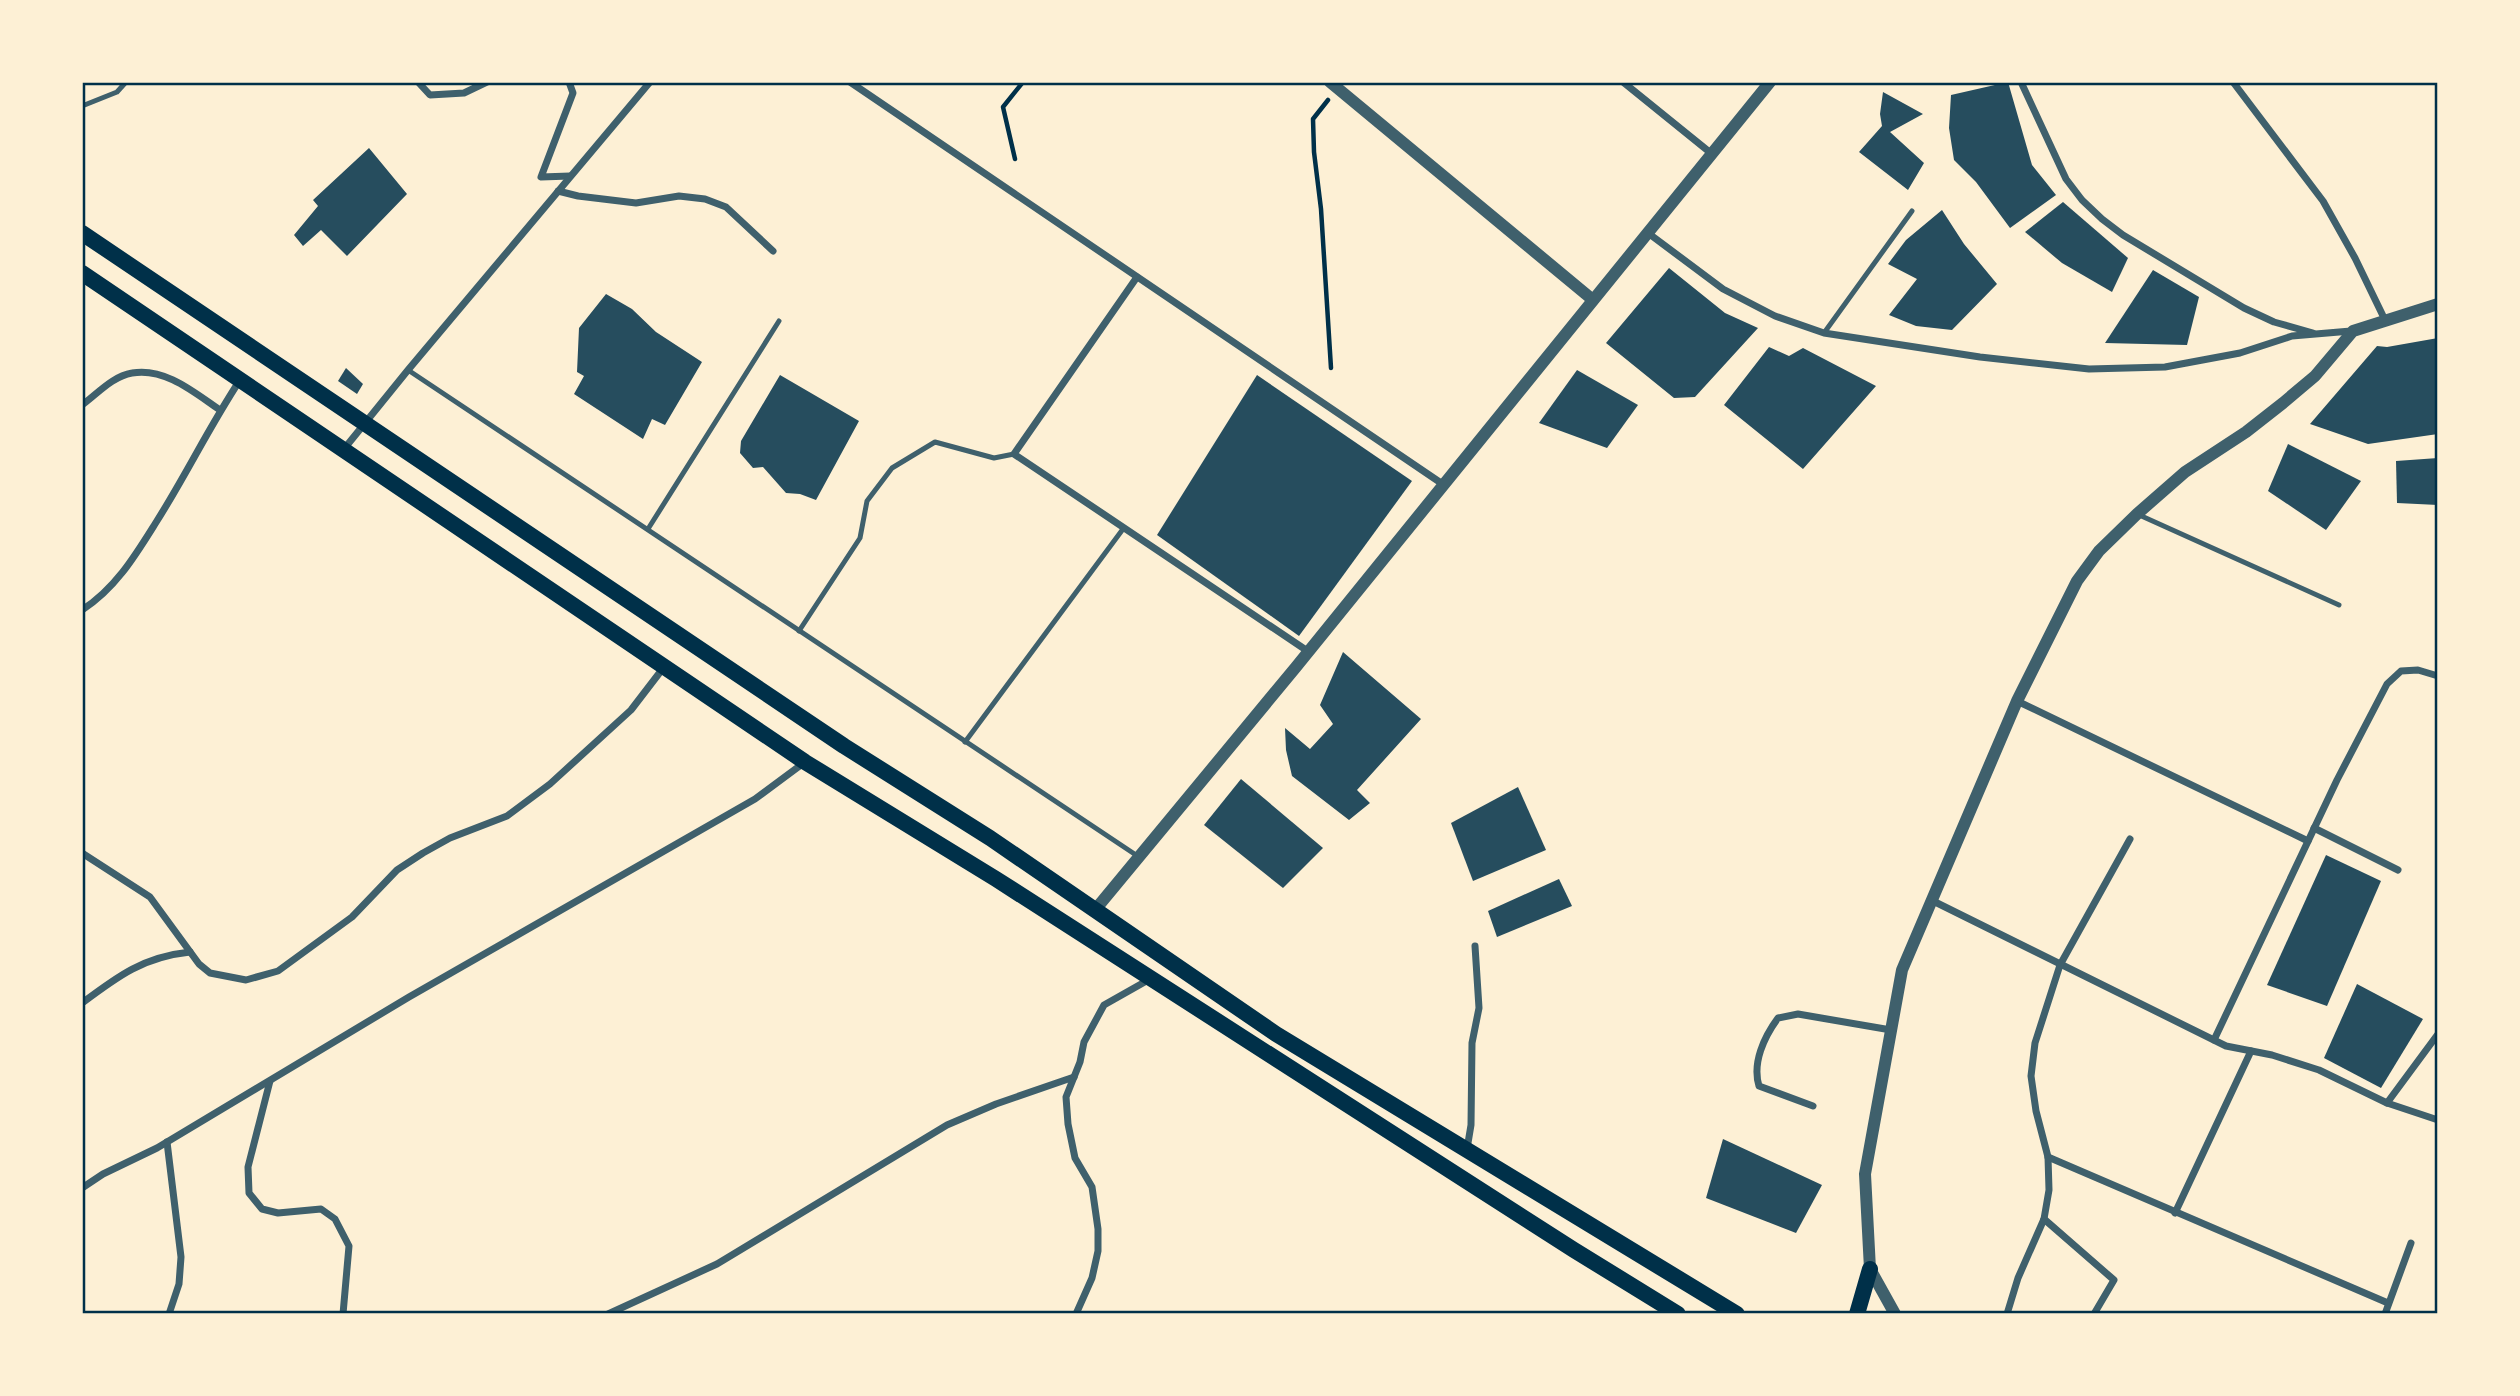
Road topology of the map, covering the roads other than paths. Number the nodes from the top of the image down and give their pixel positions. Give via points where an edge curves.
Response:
1 (126, 82) edge
2 (418, 82) edge
3 (487, 82) edge
4 (569, 82) edge
5 (650, 82) edge
6 (849, 82) edge
7 (1623, 82) edge
8 (1770, 82) edge
9 (2021, 82) edge
10 (2233, 82) edge
11 (1333, 85) edge
12 (82, 106) edge
13 (1713, 155) junction
14 (570, 176) junction
15 (558, 191) junction
16 (1912, 211) dead end
17 (82, 233) edge
18 (1648, 233) junction
19 (773, 251) dead end
20 (82, 273) edge
21 (1138, 277) junction
22 (1593, 300) junction
23 (2438, 304) edge
24 (2385, 320) junction
25 (779, 321) dead end
26 (2353, 331) junction
27 (1824, 333) junction
28 (2317, 334) junction
29 (408, 370) junction
30 (240, 380) junction
31 (82, 405) edge
32 (220, 410) junction
33 (364, 423) junction
34 (344, 450) junction
35 (1014, 454) junction
36 (1444, 485) junction
37 (2137, 514) junction
38 (648, 529) junction
39 (1123, 529) junction
40 (2339, 604) dead end
41 (82, 610) edge
42 (799, 631) junction
43 (1309, 652) junction
44 (664, 666) junction
45 (2438, 676) edge
46 (2017, 701) junction
47 (965, 742) junction
48 (805, 762) junction
49 (2314, 828) junction
50 (2130, 839) dead end
51 (2308, 841) junction
52 (82, 853) edge
53 (1139, 858) junction
54 (2398, 870) dead end
55 (1931, 900) junction
56 (1095, 910) junction
57 (1475, 946) dead end
58 (190, 952) junction
59 (2060, 965) junction
60 (1150, 979) junction
61 (82, 1003) edge
62 (1891, 1030) junction
63 (2438, 1034) edge
64 (2214, 1040) junction
65 (2251, 1051) junction
66 (1074, 1077) junction
67 (270, 1080) junction
68 (2387, 1103) junction
69 (1813, 1106) dead end
70 (2438, 1120) edge
71 (167, 1142) junction
72 (1467, 1149) junction
73 (2048, 1157) junction
74 (82, 1188) edge
75 (2175, 1213) junction
76 (2045, 1219) junction
77 (2411, 1243) dead end
78 (1870, 1269) junction
79 (2388, 1303) junction
80 (169, 1314) edge
81 (343, 1314) edge
82 (608, 1314) edge
83 (1076, 1314) edge
84 (1678, 1314) edge
85 (1737, 1314) edge
86 (1857, 1314) edge
87 (1895, 1314) edge
88 (2007, 1314) edge
89 (2094, 1314) edge
90 (2385, 1314) edge

1 - 12 lane via 117,92
2 - 3 street via 429,95 464,93
4 - 14 street via 573,93 541,177
5 - 14 street
6 - 21 street
7 - 13 street
8 - 13 street
9 - 28 street via 2066,179 2102,219 2244,309
10 - 24 street via 2323,201
11 - 22 street
13 - 18 street
14 - 15 street
15 - 19 street via 636,203 679,196 705,199 726,207
15 - 29 street
16 - 27 lane
17 - 33 main road
18 - 22 street
18 - 27 street via 1742,300
20 - 30 main road
21 - 35 street
21 - 36 street
22 - 36 street
23 - 24 street
24 - 26 street
25 - 38 lane
26 - 28 street
26 - 37 street via 2315,376 2246,432 2185,472
27 - 28 street via 1980,358 2089,369 2165,367
29 - 33 street
29 - 38 lane
30 - 32 street
30 - 34 main road
31 - 32 street via 114,381 132,373 148,373 174,379
32 - 41 street via 129,566
33 - 34 street
33 - 56 main road
34 - 44 main road
35 - 39 street
35 - 42 lane via 994,458 934,442 892,468 867,501 860,538
36 - 43 street
37 - 40 lane
37 - 46 street via 2099,551 2077,581
38 - 42 lane
39 - 43 street
39 - 47 lane
42 - 47 lane
43 - 53 street
44 - 48 main road
44 - 58 street via 631,710 550,784 507,816 450,838 397,870 352,917 278,971 246,980 210,973
45 - 49 street via 2402,671 2387,684
46 - 51 street
46 - 55 street
47 - 53 lane
48 - 60 main road
48 - 67 street via 755,799
49 - 51 street
49 - 54 street
50 - 59 street
51 - 64 street
52 - 58 street via 150,897
53 - 56 street
55 - 59 street
55 - 62 street via 1902,970
56 - 72 main road via 1276,1034
57 - 72 street via 1479,1008 1472,1043
58 - 61 street via 135,967
59 - 64 street
59 - 73 street via 2035,1043 2031,1076
60 - 66 street via 1104,1005 1084,1042
60 - 84 main road
62 - 69 street via 1798,1014 1778,1018 1767,1033 1755,1072 1759,1086
62 - 78 street via 1866,1174
63 - 68 street
64 - 65 street
65 - 68 street via 2319,1070
65 - 75 street
66 - 82 street via 947,1125 717,1264
66 - 83 street via 1066,1097 1068,1124 1075,1158 1092,1188 1098,1229 1092,1278
67 - 71 street
67 - 81 street via 248,1167 249,1194 262,1209 278,1213 321,1209 335,1219 349,1247
68 - 70 street
71 - 74 street
71 - 80 street via 181,1257 179,1284
72 - 85 main road
73 - 75 street
73 - 76 street
75 - 79 street
76 - 88 street
76 - 89 street via 2114,1280
77 - 79 street
78 - 86 main road
78 - 87 street
79 - 90 street

